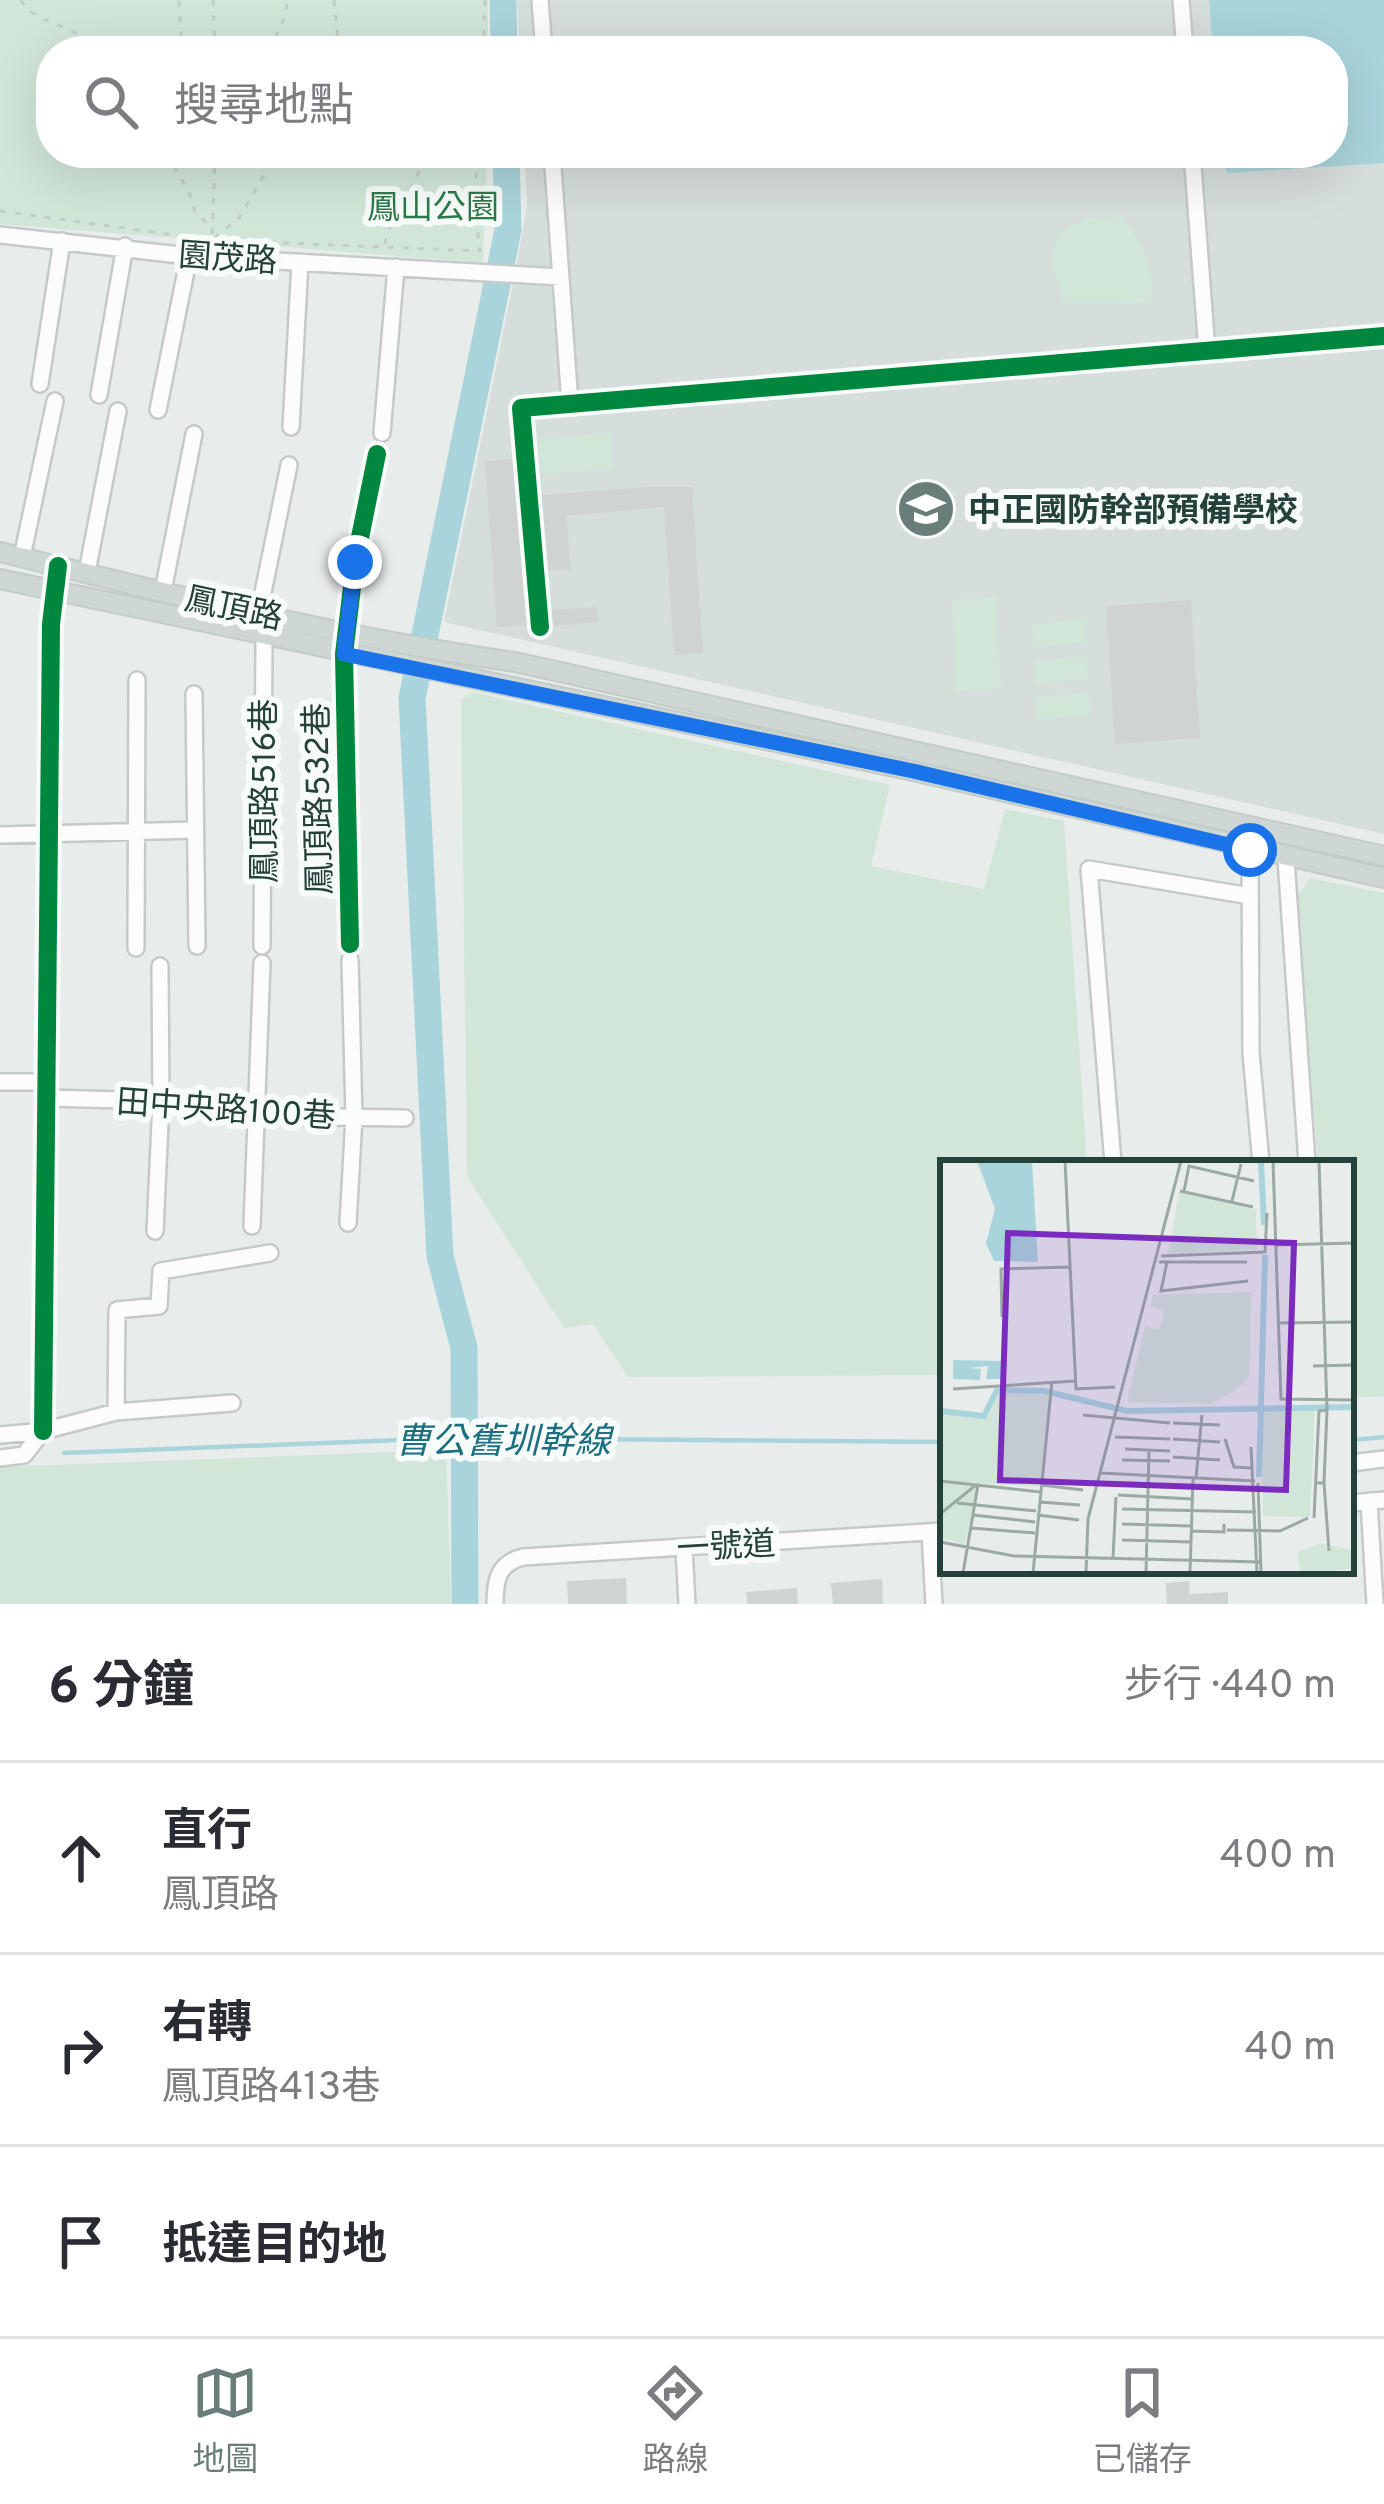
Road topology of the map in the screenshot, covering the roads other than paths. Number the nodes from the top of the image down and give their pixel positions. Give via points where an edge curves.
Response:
1 (540, 0) edge
2 (1181, 0) edge
3 (543, 36) edge
4 (1184, 36) edge
5 (552, 168) edge
6 (1193, 168) edge
7 (0, 235) edge
8 (62, 241) junction
9 (125, 246) junction
10 (189, 256) junction
11 (300, 262) junction
12 (396, 267) junction
13 (561, 277) junction
14 (1384, 336) edge
15 (1207, 351) junction
16 (40, 384) dead end
17 (99, 395) dead end
18 (55, 400) dead end
19 (570, 404) junction
20 (158, 410) dead end
21 (118, 411) dead end
22 (291, 427) dead end
23 (382, 433) dead end
24 (194, 434) dead end
25 (377, 454) dead end
26 (289, 465) dead end
27 (0, 552) edge
28 (22, 557) junction
29 (58, 566) junction
30 (87, 572) junction
31 (0, 579) edge
32 (163, 591) junction
33 (53, 592) junction
34 (259, 612) junction
35 (540, 627) dead end
36 (347, 631) junction
37 (264, 637) junction
38 (344, 654) junction
39 (137, 680) dead end
40 (194, 694) dead end
41 (195, 830) junction
42 (136, 832) junction
43 (51, 833) junction
44 (0, 835) edge
45 (1250, 850) junction
46 (1384, 856) edge
47 (1286, 859) junction
48 (1384, 878) edge
49 (1250, 896) junction
50 (196, 946) dead end
51 (136, 948) dead end
52 (160, 966) dead end
53 (0, 1082) edge
54 (47, 1090) junction
55 (161, 1101) junction
56 (256, 1116) junction
57 (354, 1117) junction
58 (404, 1118) dead end
59 (1113, 1160) edge
60 (1262, 1160) edge
61 (1306, 1160) edge
62 (348, 1222) dead end
63 (252, 1226) dead end
64 (155, 1231) dead end
65 (270, 1252) dead end
66 (232, 1403) dead end
67 (116, 1412) junction
68 (43, 1431) junction
69 (0, 1436) edge
70 (0, 1458) edge
71 (1384, 1460) edge
72 (1354, 1463) edge
73 (1368, 1502) edge
74 (936, 1532) edge
75 (684, 1548) junction
76 (496, 1604) edge
77 (687, 1604) edge
78 (934, 1604) edge
79 (1375, 1604) edge

1 - 3 street
2 - 4 street
5 - 13 street
6 - 15 street
7 - 8 street, 園茂路
8 - 9 street, 園茂路
8 - 16 street
9 - 10 street, 園茂路
9 - 17 street
10 - 11 street, 園茂路
10 - 20 street
11 - 12 street, 園茂路
11 - 22 street
12 - 13 street, 園茂路
12 - 23 street
13 - 19 street
14 - 15 street
15 - 19 street
18 - 28 street
19 - 35 street via 521,408
21 - 30 street
24 - 32 street
25 - 36 street, 鳳頂路532巷
26 - 34 street
27 - 28 main road, 鳳頂路
28 - 29 main road, 鳳頂路
29 - 30 main road, 鳳頂路
29 - 33 street
30 - 32 main road, 鳳頂路
31 - 33 main road, 鳳頂路
32 - 34 main road, 鳳頂路
33 - 37 main road, 鳳頂路
33 - 43 street
34 - 36 main road, 鳳頂路
36 - 38 street, 鳳頂路532巷
36 - 46 main road, 鳳頂路
37 - 38 main road, 鳳頂路
37 - 56 street, 鳳頂路516巷
38 - 45 main road, 鳳頂路
38 - 57 street, 鳳頂路532巷
39 - 42 street
40 - 41 street
41 - 42 street
41 - 50 street
42 - 43 street
42 - 51 street
43 - 44 street
43 - 54 street
45 - 47 main road, 鳳頂路
45 - 49 street
47 - 48 main road, 鳳頂路
47 - 61 street
49 - 59 street via 1089,869
49 - 60 street
52 - 55 street
53 - 54 street, 田中央路100巷
54 - 55 street, 田中央路100巷
54 - 68 street
55 - 56 street, 田中央路100巷
55 - 64 street
56 - 57 street, 田中央路100巷
56 - 63 street, 鳳頂路516巷
57 - 58 street, 田中央路100巷
57 - 62 street, 鳳頂路532巷
65 - 67 street via 161,1271 159,1306 117,1310
66 - 67 street
67 - 68 street
68 - 69 street
68 - 70 street via 24,1455
71 - 72 street
73 - 79 street
74 - 75 street, 一號道
74 - 78 street
75 - 76 street, 一號道 via 510,1560 496,1575
75 - 77 street

